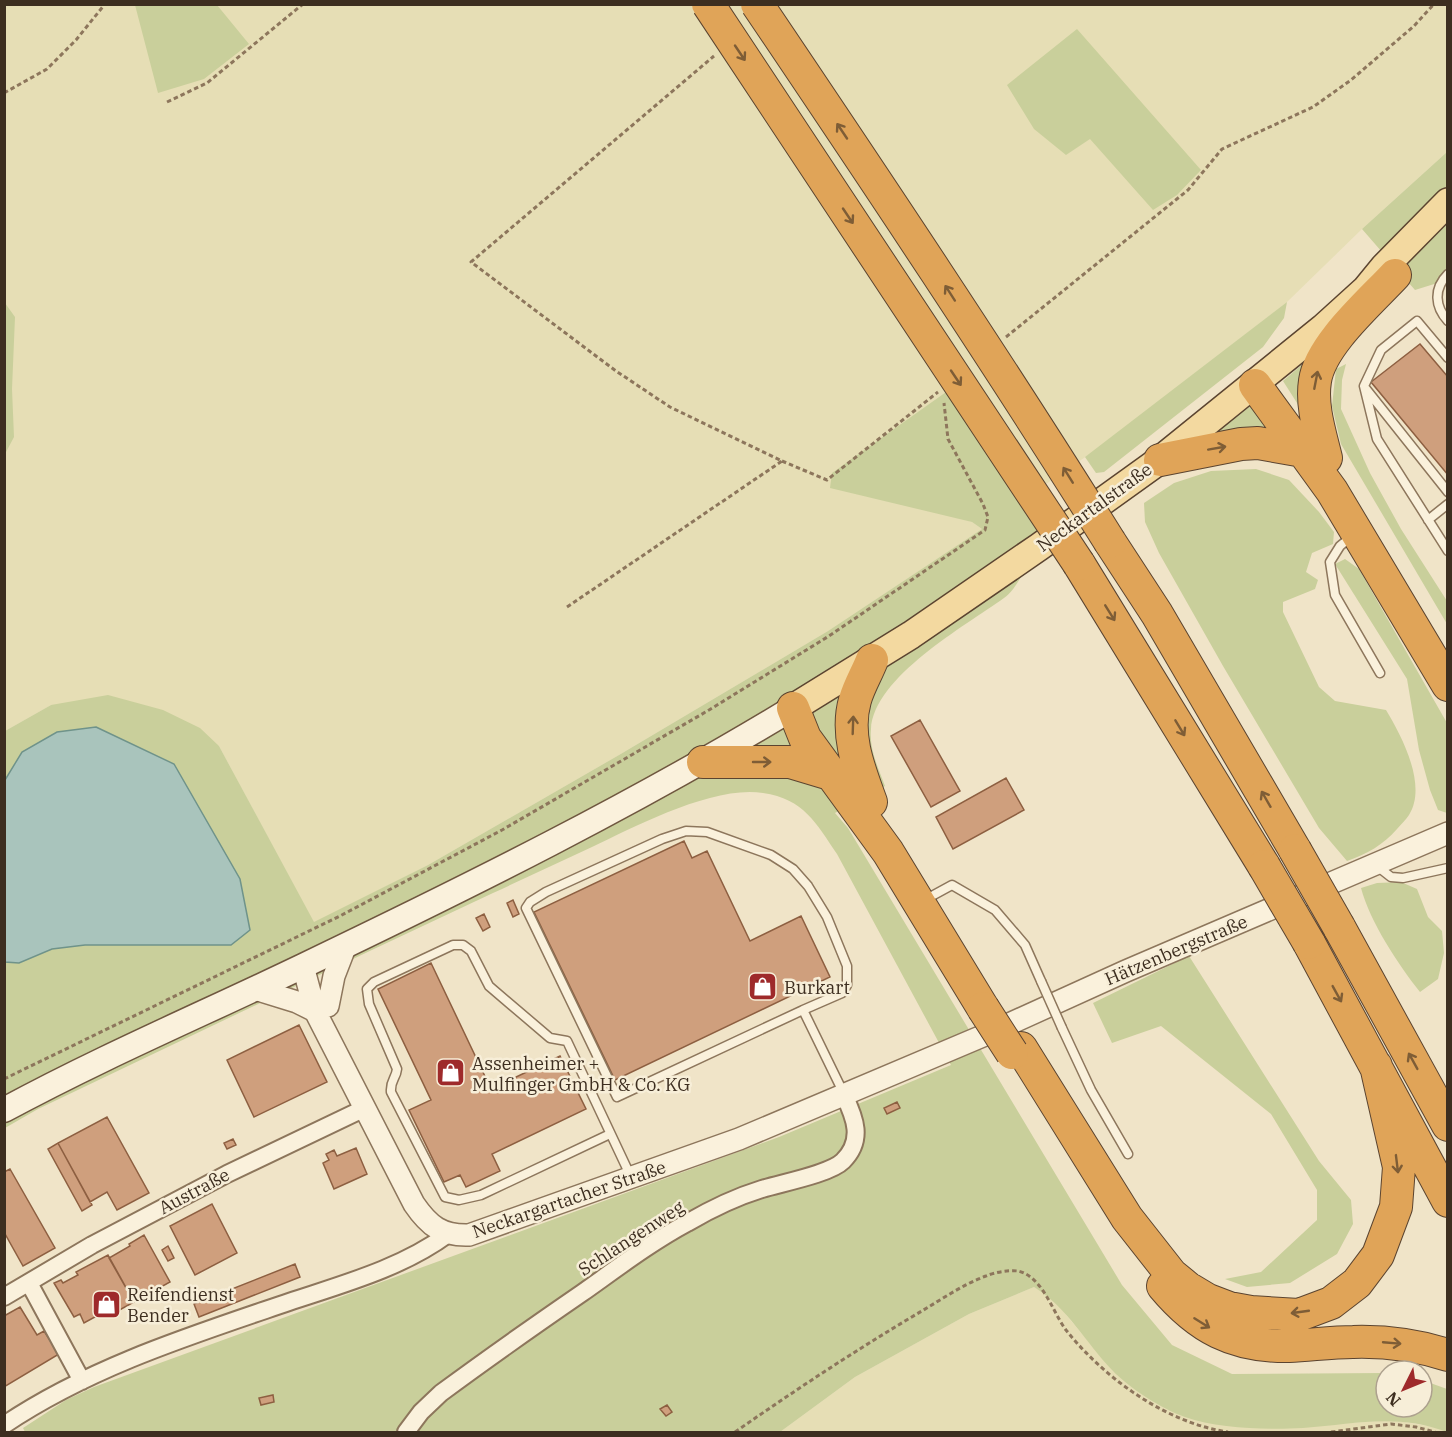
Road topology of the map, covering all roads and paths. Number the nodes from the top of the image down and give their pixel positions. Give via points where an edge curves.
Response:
1 (105, 4) edge
2 (303, 4) edge
3 (708, 4) edge
4 (757, 4) edge
5 (1434, 4) edge
6 (715, 55) dead end
7 (4, 93) edge
8 (167, 102) dead end
9 (1448, 202) edge
10 (1448, 230) edge
11 (1448, 274) edge
12 (1395, 275) junction
13 (1366, 289) junction
14 (1448, 321) edge
15 (1004, 339) dead end
16 (1448, 358) edge
17 (1263, 379) junction
18 (1364, 386) junction
19 (1314, 454) junction
20 (1160, 460) junction
21 (782, 461) junction
22 (1448, 492) edge
23 (1448, 504) edge
24 (1428, 520) junction
25 (1357, 532) junction
26 (1448, 551) edge
27 (567, 607) dead end
28 (872, 660) junction
29 (1448, 664) edge
30 (1380, 673) dead end
31 (1448, 685) edge
32 (799, 705) junction
33 (703, 762) junction
34 (830, 774) junction
35 (871, 802) junction
36 (1448, 833) edge
37 (1375, 864) junction
38 (1448, 868) edge
39 (930, 897) junction
40 (346, 945) junction
41 (308, 964) junction
42 (255, 989) junction
43 (987, 1005) junction
44 (322, 1008) junction
45 (803, 1010) junction
46 (1017, 1051) junction
47 (1377, 1066) junction
48 (905, 1069) joint
49 (4, 1079) edge
50 (844, 1095) junction
51 (1438, 1100) edge
52 (363, 1108) junction
53 (4, 1110) edge
54 (1448, 1125) edge
55 (610, 1134) junction
56 (1128, 1154) dead end
57 (631, 1178) junction
58 (1448, 1201) edge
59 (448, 1234) junction
60 (29, 1282) junction
61 (4, 1297) edge
62 (1448, 1355) edge
63 (82, 1381) junction
64 (4, 1425) edge
65 (406, 1432) edge
66 (735, 1432) edge
67 (1228, 1432) edge
68 (1331, 1432) edge
69 (1435, 1432) edge

1 - 7 path via 47,69
2 - 8 path via 207,83
3 -> 47 highway, bridge via 1079,564 1264,866
51 -> 4 highway, bridge via 1157,614 907,227
5 - 15 path via 1351,80 1313,107 1222,149 1188,190
6 - 21 path via 471,262 670,407
9 - 13 main road, Neckartalstraße
10 - 12 main road, Neckartalstraße
11 - 14 lane via 1440,281 1437,296 1439,312
12 - 13 main road, Neckartalstraße
19 -> 12 highway via 1314,389 1324,355
13 - 17 main road, Neckartalstraße
16 - 18 lane via 1417,321 1381,350
17 - 19 highway
17 - 20 main road, Neckartalstraße
18 - 22 lane
18 - 24 lane via 1377,439
20 -> 19 highway via 1258,443
19 - 25 highway
19 - 29 highway
20 - 28 main road, Neckartalstraße
21 - 27 path
21 - 49 path via 827,480 942,390 948,439 983,504 988,517 985,530 829,636 502,830 340,916
23 - 24 lane
24 - 26 lane
25 - 30 lane via 1330,562 1332,586
25 - 31 highway
28 - 32 main road, Neckartalstraße
35 -> 28 highway via 856,761 852,732 856,699
32 - 33 main road
32 - 34 highway via 805,738
32 - 35 highway
33 -> 34 highway via 790,762
33 - 40 main road via 536,852
34 - 43 highway via 888,852
35 - 39 highway
36 - 37 street, Hätzenbergstraße
37 - 38 lane via 1391,878
37 - 48 street, Hätzenbergstraße
39 - 43 highway
39 - 56 lane, bridge via 952,885 994,910 1025,945 1091,1090
40 - 41 main road
40 - 44 street
41 - 42 main road
41 - 44 street
42 - 44 street
42 - 53 main road
43 - 46 highway, bridge
44 - 52 street
45 - 45 lane via 842,993 848,985 847,966 827,917 808,886 793,869 771,855 738,842 707,832 686,831 546,892 526,908 617,1097
45 - 50 lane
47 -> 46 highway via 1399,1167 1396,1207 1378,1255 1358,1283 1331,1303 1299,1315 1229,1308 1208,1300 1171,1274 1127,1218
46 -> 62 highway via 1139,1254 1176,1302 1196,1320 1236,1340 1254,1344 1380,1342
47 - 58 highway
48 - 50 street, Neckargartacher Straße
50 - 57 street, Neckargartacher Straße
50 - 65 street, Schlangenweg via 857,1132 841,1163 760,1189 666,1235 441,1393
51 - 54 highway
52 - 59 street via 422,1217
52 - 60 street, Austraße via 227,1174
55 - 55 lane via 567,1041 550,1038 489,986 471,951 462,945 453,945 374,982 367,989 369,1004 397,1069 391,1092 445,1197 459,1200 481,1195
55 - 57 lane
57 - 59 street, Neckargartacher Straße via 486,1230 469,1235
59 - 63 street, Neckargartacher Straße via 427,1249 372,1274 179,1340
60 - 61 street, Austraße
60 - 63 street
63 - 64 street, Neckargartacher Straße
66 - 67 path via 869,1342 948,1296 987,1275 1017,1271 1030,1276 1040,1287 1065,1329 1101,1368 1179,1419
68 - 69 path via 1391,1424

